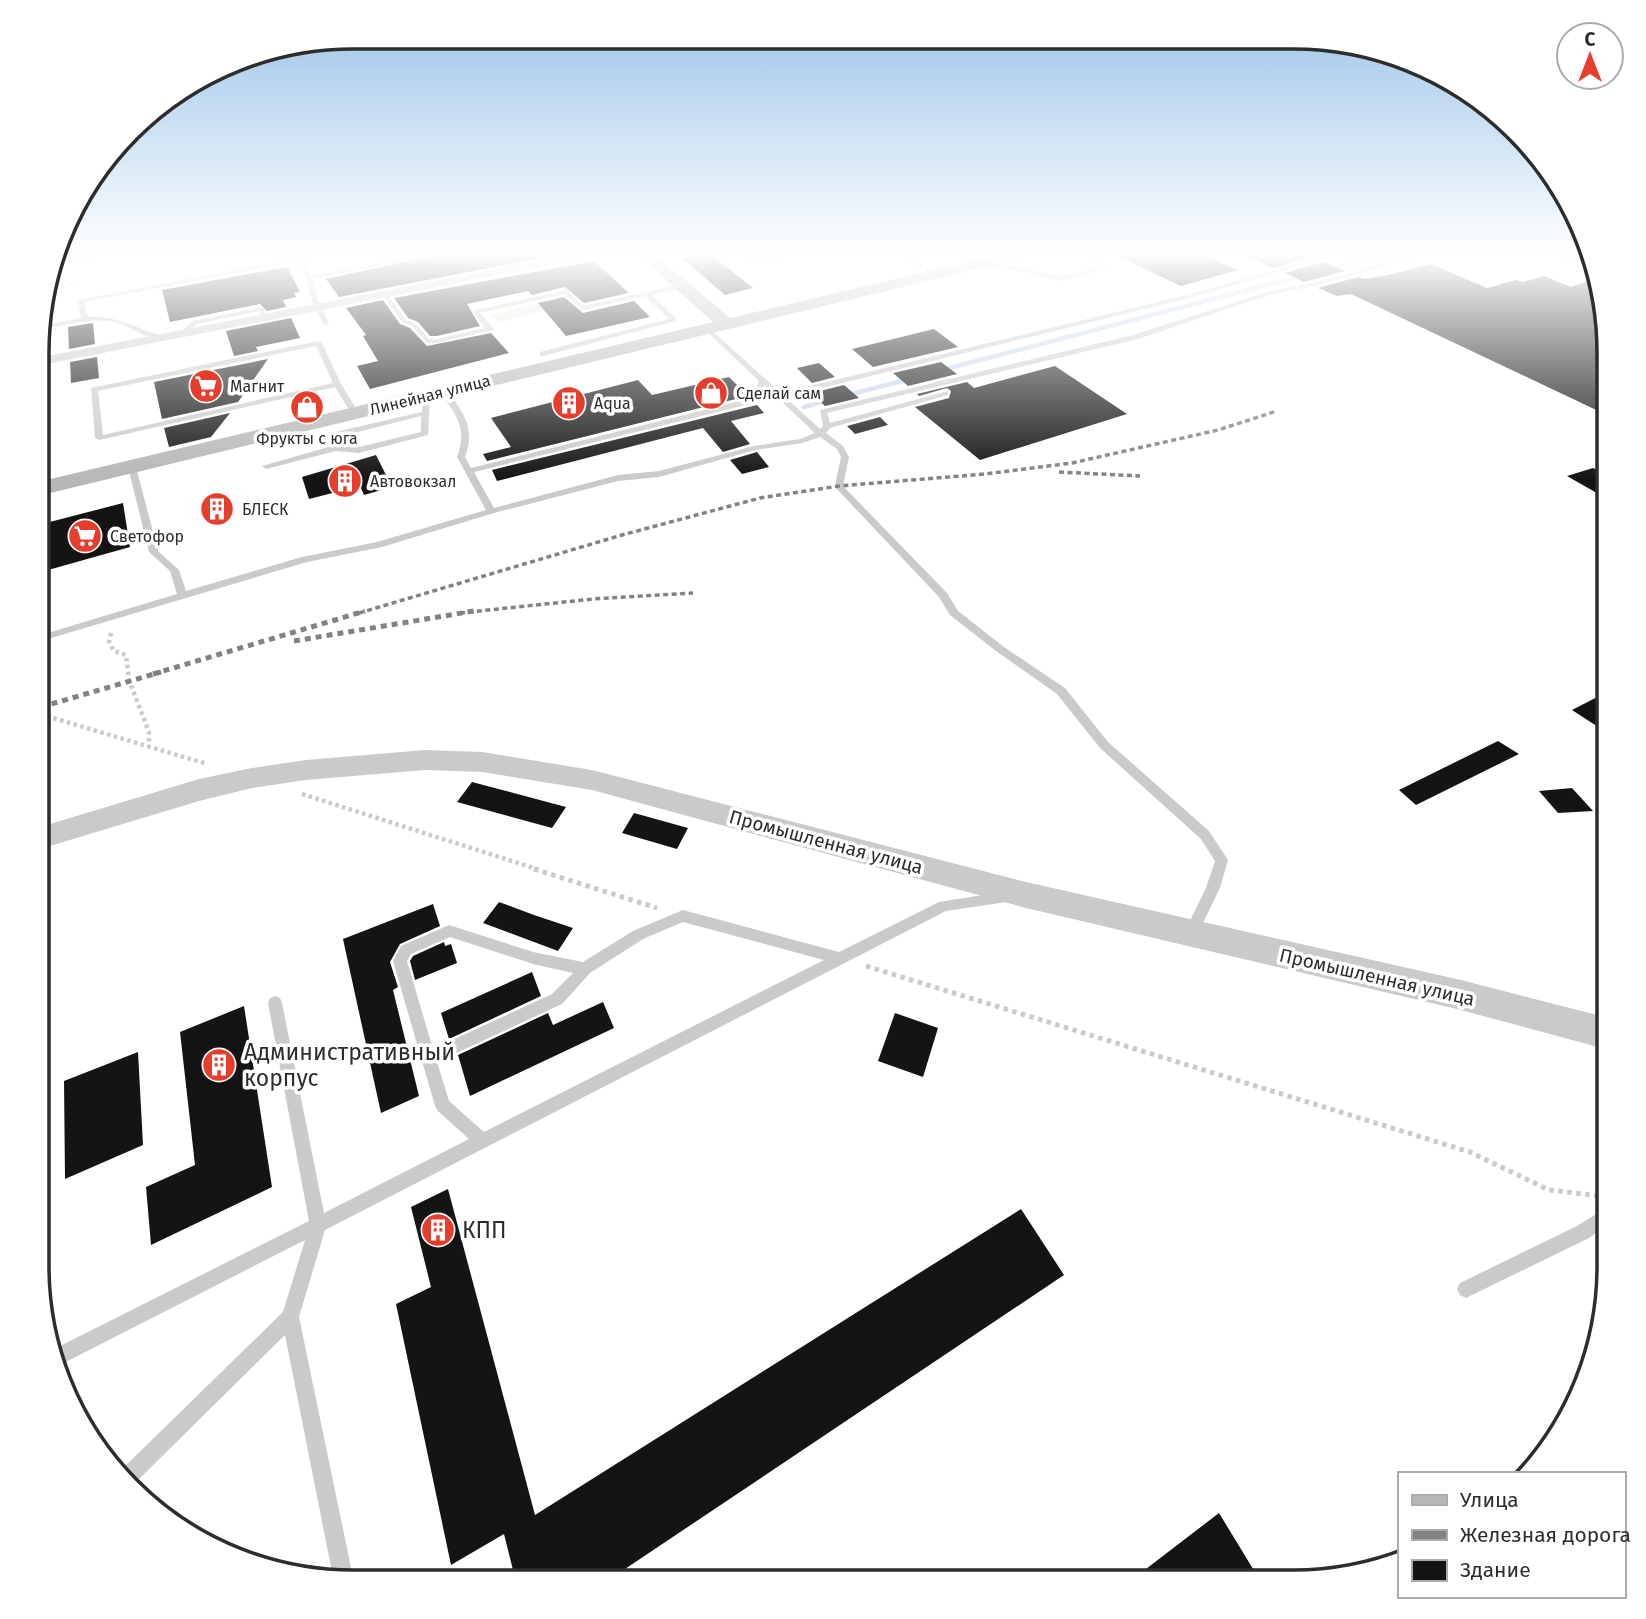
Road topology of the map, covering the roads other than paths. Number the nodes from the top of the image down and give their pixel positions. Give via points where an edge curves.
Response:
1 (706, 328) edge
2 (134, 329) edge
3 (198, 329) edge
4 (417, 329) edge
5 (491, 329) edge
6 (636, 329) edge
7 (703, 329) edge
8 (1060, 329) edge
9 (1161, 329) edge
10 (159, 338) junction
11 (610, 345) junction
12 (543, 354) dead end
13 (49, 360) edge
14 (763, 381) junction
15 (337, 384) junction
16 (945, 393) dead end
17 (779, 396) junction
18 (432, 400) junction
19 (355, 413) junction
20 (824, 430) junction
21 (336, 448) junction
22 (266, 466) dead end
23 (132, 467) junction
24 (469, 471) junction
25 (49, 486) edge
26 (491, 511) junction
27 (182, 595) junction
28 (49, 635) edge
29 (49, 835) edge
30 (1026, 895) junction
31 (1191, 933) junction
32 (841, 959) junction
33 (585, 969) junction
34 (275, 1003) dead end
35 (1597, 1031) edge
36 (429, 1058) junction
37 (483, 1141) junction
38 (1597, 1222) edge
39 (318, 1225) junction
40 (1466, 1289) dead end
41 (290, 1317) junction
42 (62, 1355) edge
43 (131, 1473) edge
44 (341, 1569) edge

1 - 14 lane
2 - 10 lane
3 - 10 street
4 - 5 lane via 426,341
6 - 11 lane via 617,333
7 - 11 main road, Линейная улица
8 - 17 lane
9 - 20 lane via 822,412
10 - 13 street
11 - 12 lane
11 - 18 main road, Линейная улица
14 - 17 lane
14 - 24 lane via 755,400
15 - 15 lane via 318,343 94,390 99,438
15 - 19 lane
16 - 20 lane
17 - 20 lane
18 - 19 main road, Линейная улица
18 - 21 lane via 338,434
18 - 21 lane via 425,433 359,450
18 - 24 lane via 468,429 461,457
19 - 23 main road, Линейная улица
20 - 26 lane via 802,441 754,448 659,474 618,478
20 - 31 lane via 845,457 839,486 943,595 954,613 1061,691 1104,745 1205,835 1222,860
21 - 22 lane
23 - 25 main road, Линейная улица
23 - 27 lane via 154,552 174,570
24 - 26 lane
26 - 27 lane
27 - 28 lane
29 - 30 street, Промышленная улица via 252,778 425,760 482,762 592,780
30 - 31 street, Промышленная улица
30 - 32 lane via 944,906
31 - 35 street, Промышленная улица
32 - 33 lane via 683,916 638,935
32 - 37 lane
33 - 36 lane via 557,999
33 - 36 lane via 449,932 405,950 400,961
34 - 39 lane
36 - 37 lane via 443,1105
37 - 39 lane
38 - 40 lane
39 - 41 lane
39 - 42 lane
41 - 43 lane
41 - 44 lane

